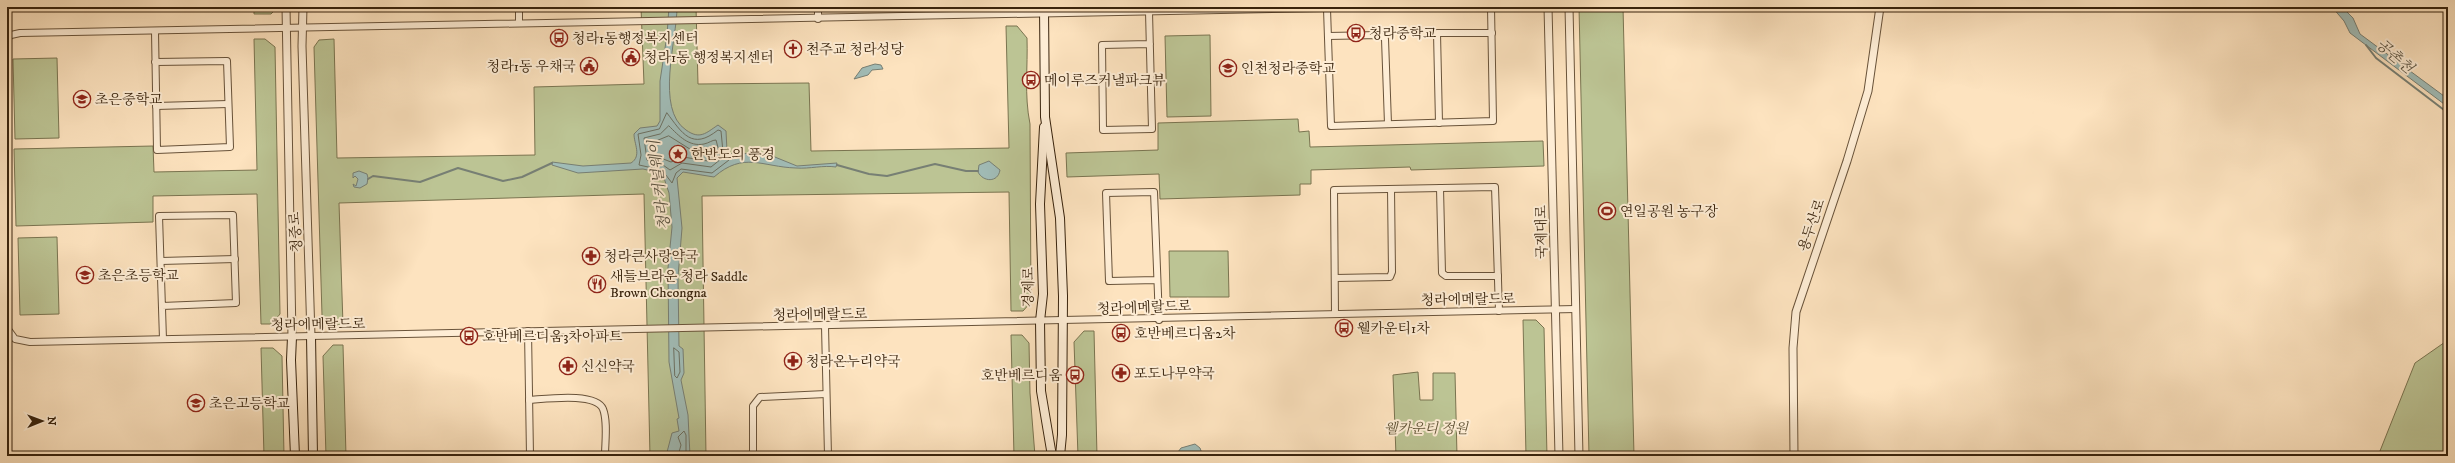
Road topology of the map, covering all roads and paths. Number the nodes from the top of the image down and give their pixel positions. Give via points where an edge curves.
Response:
1 (286, 7) edge
2 (303, 7) edge
3 (519, 7) edge
4 (818, 7) edge
5 (1374, 7) edge
6 (1491, 7) edge
7 (1548, 7) edge
8 (1569, 7) edge
9 (1880, 7) edge
10 (1327, 9) junction
11 (1044, 11) edge
12 (1150, 12) junction
13 (818, 19) junction
14 (519, 23) junction
15 (286, 28) junction
16 (302, 28) junction
17 (155, 31) junction
18 (1492, 33) junction
19 (1328, 36) junction
20 (7, 39) edge
21 (1150, 44) junction
22 (155, 62) junction
23 (228, 104) junction
24 (156, 106) junction
25 (1045, 117) junction
26 (1439, 123) junction
27 (1388, 124) junction
28 (1440, 188) junction
29 (1391, 189) junction
30 (235, 260) junction
31 (161, 261) junction
32 (1498, 276) junction
33 (1335, 278) junction
34 (1157, 280) junction
35 (162, 306) junction
36 (1576, 309) junction
37 (1556, 310) junction
38 (1499, 311) junction
39 (1335, 314) junction
40 (1158, 320) junction
41 (1040, 321) junction
42 (1062, 321) junction
43 (825, 326) junction
44 (7, 328) edge
45 (528, 331) junction
46 (311, 336) junction
47 (292, 337) junction
48 (163, 339) junction
49 (826, 394) junction
50 (529, 400) junction
51 (295, 456) edge
52 (313, 456) edge
53 (530, 456) edge
54 (605, 456) edge
55 (753, 456) edge
56 (828, 456) edge
57 (1052, 456) edge
58 (1060, 456) edge
59 (1560, 456) edge
60 (1579, 456) edge
61 (1794, 456) edge

1 - 15 street, 청중로
2 - 16 street, 청중로
3 - 14 street
4 - 13 street
5 - 10 street
6 - 18 street
7 - 37 street, 국제대로
8 - 36 street
9 - 61 street, 용두산로 via 1868,91 1796,312 1793,348
10 - 12 street
10 - 19 street
11 - 12 street
11 - 13 street
11 - 25 main road, 경제로
12 - 21 street
13 - 14 street
14 - 16 street
15 - 16 street
15 - 17 street
15 - 47 street, 청중로
16 - 46 street, 청중로
17 - 20 street via 20,33
17 - 22 street
18 - 26 street via 1493,122
18 - 26 street via 1438,33
19 - 27 street via 1380,35 1385,39
19 - 27 street via 1332,126
21 - 21 street via 1152,129 1103,130 1102,45
22 - 23 street via 227,61
22 - 24 street
23 - 24 street
23 - 24 street via 230,147 157,150
25 - 41 main road, 경제로 via 1040,204 1043,294
25 - 42 main road, 경제로 via 1060,218
26 - 27 street
28 - 29 street
28 - 32 street via 1442,274
28 - 32 street via 1495,187
29 - 33 street via 1390,277
29 - 33 street via 1334,190
30 - 31 street
30 - 31 street via 233,215 220,215 159,216
30 - 35 street via 236,303
31 - 35 street
32 - 38 street
33 - 39 street
34 - 34 street via 1154,192 1106,193 1109,280
34 - 40 street
35 - 48 street
36 - 37 street, 청라에메랄드로
36 - 60 street
37 - 38 street, 청라에메랄드로
37 - 59 street, 국제대로
38 - 39 street, 청라에메랄드로
39 - 40 street, 청라에메랄드로
40 - 42 street, 청라에메랄드로
41 - 42 street, 청라에메랄드로
41 - 43 street, 청라에메랄드로
41 - 57 main road, 경제로 via 1041,391
42 - 58 main road, 경제로
43 - 45 street, 청라에메랄드로
43 - 49 street
44 - 48 street, 청라에메랄드로 via 15,339 22,342
45 - 46 street, 청라에메랄드로
45 - 50 street
46 - 47 street, 청라에메랄드로
46 - 52 main road, 청중로
47 - 48 street, 청라에메랄드로
47 - 51 main road, 청중로
49 - 55 street via 760,397 753,406
49 - 56 street
50 - 53 street
50 - 54 street via 582,398 596,401 601,405 604,415

